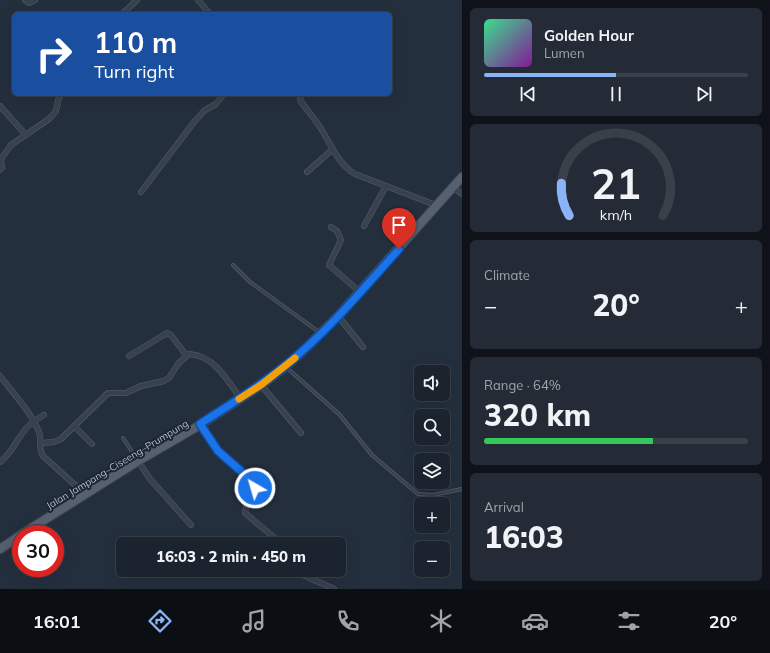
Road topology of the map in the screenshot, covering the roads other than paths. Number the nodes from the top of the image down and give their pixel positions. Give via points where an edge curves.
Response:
1 (25, 0) edge
2 (35, 0) edge
3 (135, 0) edge
4 (198, 0) edge
5 (124, 12) edge
6 (208, 12) edge
7 (60, 96) edge
8 (222, 96) edge
9 (301, 96) edge
10 (0, 106) edge
11 (25, 134) junction
12 (333, 149) junction
13 (0, 170) edge
14 (307, 172) dead end
15 (459, 183) edge
16 (386, 186) junction
17 (141, 192) dead end
18 (462, 194) edge
19 (438, 206) junction
20 (364, 226) dead end
21 (331, 227) dead end
22 (233, 265) dead end
23 (360, 292) junction
24 (338, 316) junction
25 (321, 333) junction
26 (363, 347) dead end
27 (186, 355) junction
28 (129, 356) dead end
29 (286, 366) junction
30 (0, 376) edge
31 (261, 385) junction
32 (240, 398) junction
33 (44, 415) dead end
34 (34, 422) junction
35 (200, 424) junction
36 (75, 427) junction
37 (301, 433) dead end
38 (123, 438) dead end
39 (41, 443) junction
40 (92, 444) dead end
41 (1, 460) edge
42 (138, 461) junction
43 (462, 489) edge
44 (85, 494) junction
45 (36, 525) edge
46 (192, 525) dead end
47 (274, 537) edge
48 (12, 541) edge
49 (0, 549) edge
50 (307, 577) edge
51 (330, 588) edge

1 - 2 street via 29,3
3 - 5 street
4 - 6 street
7 - 11 street via 56,111 49,119
8 - 17 street via 194,122
9 - 12 street via 300,100
10 - 11 street
11 - 13 street via 5,153 1,159
12 - 14 street
12 - 16 street via 352,172
15 - 18 street
15 - 19 main road, Jalan Jampang–Ciseeng–Prumpung
16 - 19 street
16 - 20 street
19 - 23 main road, Jalan Jampang–Ciseeng–Prumpung
21 - 23 street via 337,231 340,240 330,265
22 - 25 lane via 250,282
23 - 24 main road, Jalan Jampang–Ciseeng–Prumpung
24 - 25 main road, Jalan Jampang–Ciseeng–Prumpung
24 - 26 street
25 - 29 main road, Jalan Jampang–Ciseeng–Prumpung
27 - 28 street via 167,333
27 - 32 street via 200,355 209,361 228,380
27 - 36 street via 164,381 141,386 126,393 108,393
29 - 31 main road, Jalan Jampang–Ciseeng–Prumpung
29 - 43 lane via 339,414 372,455 418,494 433,495
30 - 34 street
31 - 32 main road, Jalan Jampang–Ciseeng–Prumpung
31 - 37 street
32 - 35 main road, Jalan Jampang–Ciseeng–Prumpung
33 - 34 street
34 - 39 street
34 - 41 street
35 - 42 main road, Jalan Jampang–Ciseeng–Prumpung
35 - 47 street via 218,451 254,485 254,492 245,513
36 - 39 street via 58,440
36 - 40 street
38 - 42 lane
39 - 44 street via 40,451 43,456
42 - 44 main road, Jalan Jampang–Ciseeng–Prumpung
42 - 46 street via 150,479
44 - 45 main road, Jalan Jampang–Ciseeng–Prumpung
48 - 49 main road, Jalan Jampang–Ciseeng–Prumpung
50 - 51 street

